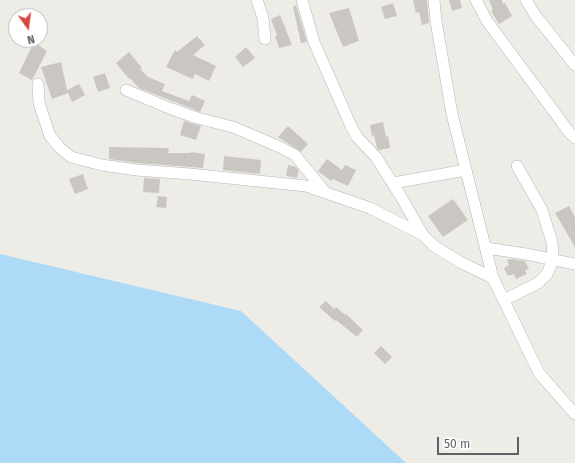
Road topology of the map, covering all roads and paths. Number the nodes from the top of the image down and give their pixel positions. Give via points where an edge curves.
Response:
1 (257, 0) edge
2 (302, 0) edge
3 (434, 0) edge
4 (476, 0) edge
5 (526, 0) edge
6 (265, 39) dead end
7 (575, 64) edge
8 (38, 84) dead end
9 (126, 90) dead end
10 (575, 138) edge
11 (517, 166) dead end
12 (466, 170) junction
13 (393, 183) junction
14 (325, 192) junction
15 (423, 235) junction
16 (486, 248) junction
17 (553, 260) junction
18 (575, 264) edge
19 (493, 278) junction
20 (504, 300) junction
21 (575, 414) edge

1 - 6 street via 263,18
2 - 13 street via 314,42 351,126
3 - 12 street via 452,114
4 - 10 street via 487,21
5 - 7 street via 535,16
8 - 14 street via 39,102 50,136 71,157 136,170 306,186
9 - 14 street via 197,118 233,126 282,148 295,155
11 - 17 street via 542,210 552,242
12 - 13 street
12 - 16 street
13 - 15 street
14 - 15 street via 370,208
15 - 19 street via 434,246 460,262
16 - 17 street
16 - 19 street
17 - 18 street
17 - 20 street via 547,274 538,283
19 - 20 street
20 - 21 street via 539,373

